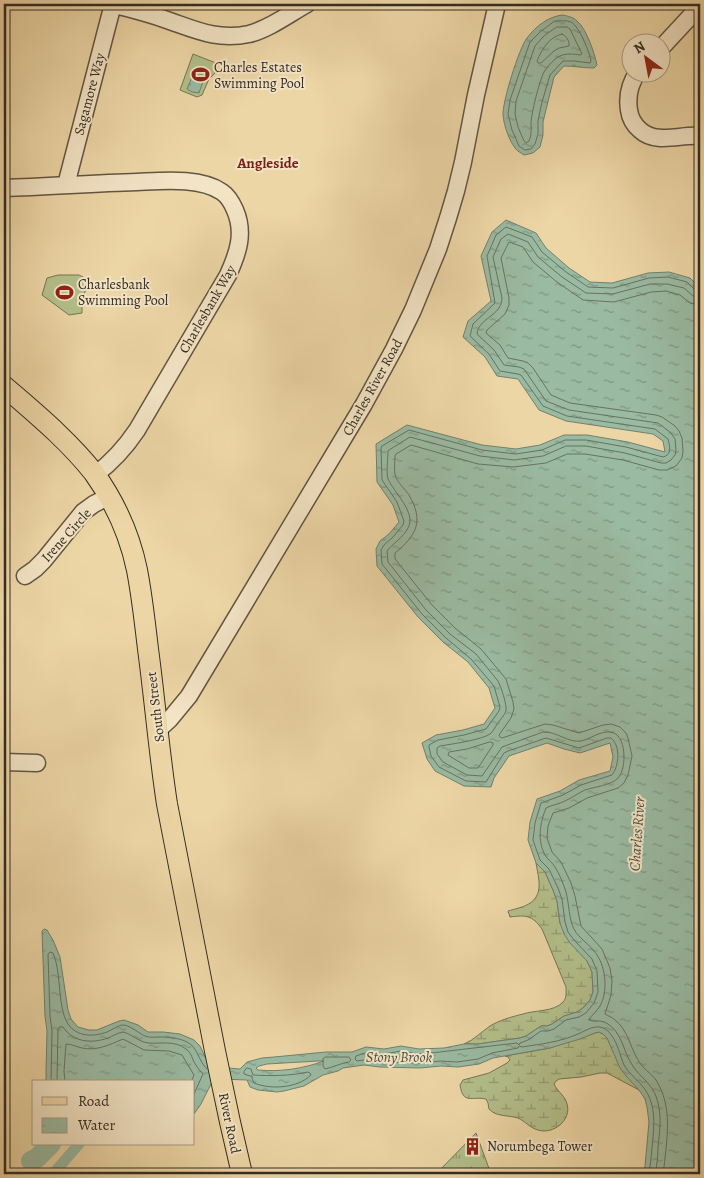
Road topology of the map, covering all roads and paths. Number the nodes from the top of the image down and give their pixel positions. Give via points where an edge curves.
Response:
1 (113, 4) edge
2 (307, 4) edge
3 (498, 4) edge
4 (700, 6) edge
5 (672, 35) edge
6 (634, 82) edge
7 (700, 136) edge
8 (66, 185) junction
9 (4, 188) edge
10 (4, 386) edge
11 (95, 475) junction
12 (108, 496) junction
13 (25, 576) dead end
14 (158, 730) junction
15 (4, 762) edge
16 (38, 763) dead end
17 (220, 1071) joint
18 (242, 1174) edge

1 - 2 street via 206,34 234,36 263,28
1 - 8 street, Sagamore Way
3 - 14 street, Charles River Road via 456,191 438,249 413,310 373,388 189,696
4 - 5 street
6 - 7 street via 628,103 630,115 643,133 675,138
8 - 9 street, Charlesbank Way
8 - 11 street, Charlesbank Way via 159,181 204,184 223,192 230,200 241,230 239,249 228,275 137,430 120,453
10 - 11 main road, South Street via 60,435
11 - 12 main road, South Street
12 - 13 street, Irene Circle via 83,512 36,569
12 - 14 main road, South Street via 129,541 137,569
14 - 17 main road, South Street via 167,804
15 - 16 street
17 - 18 main road, River Road

